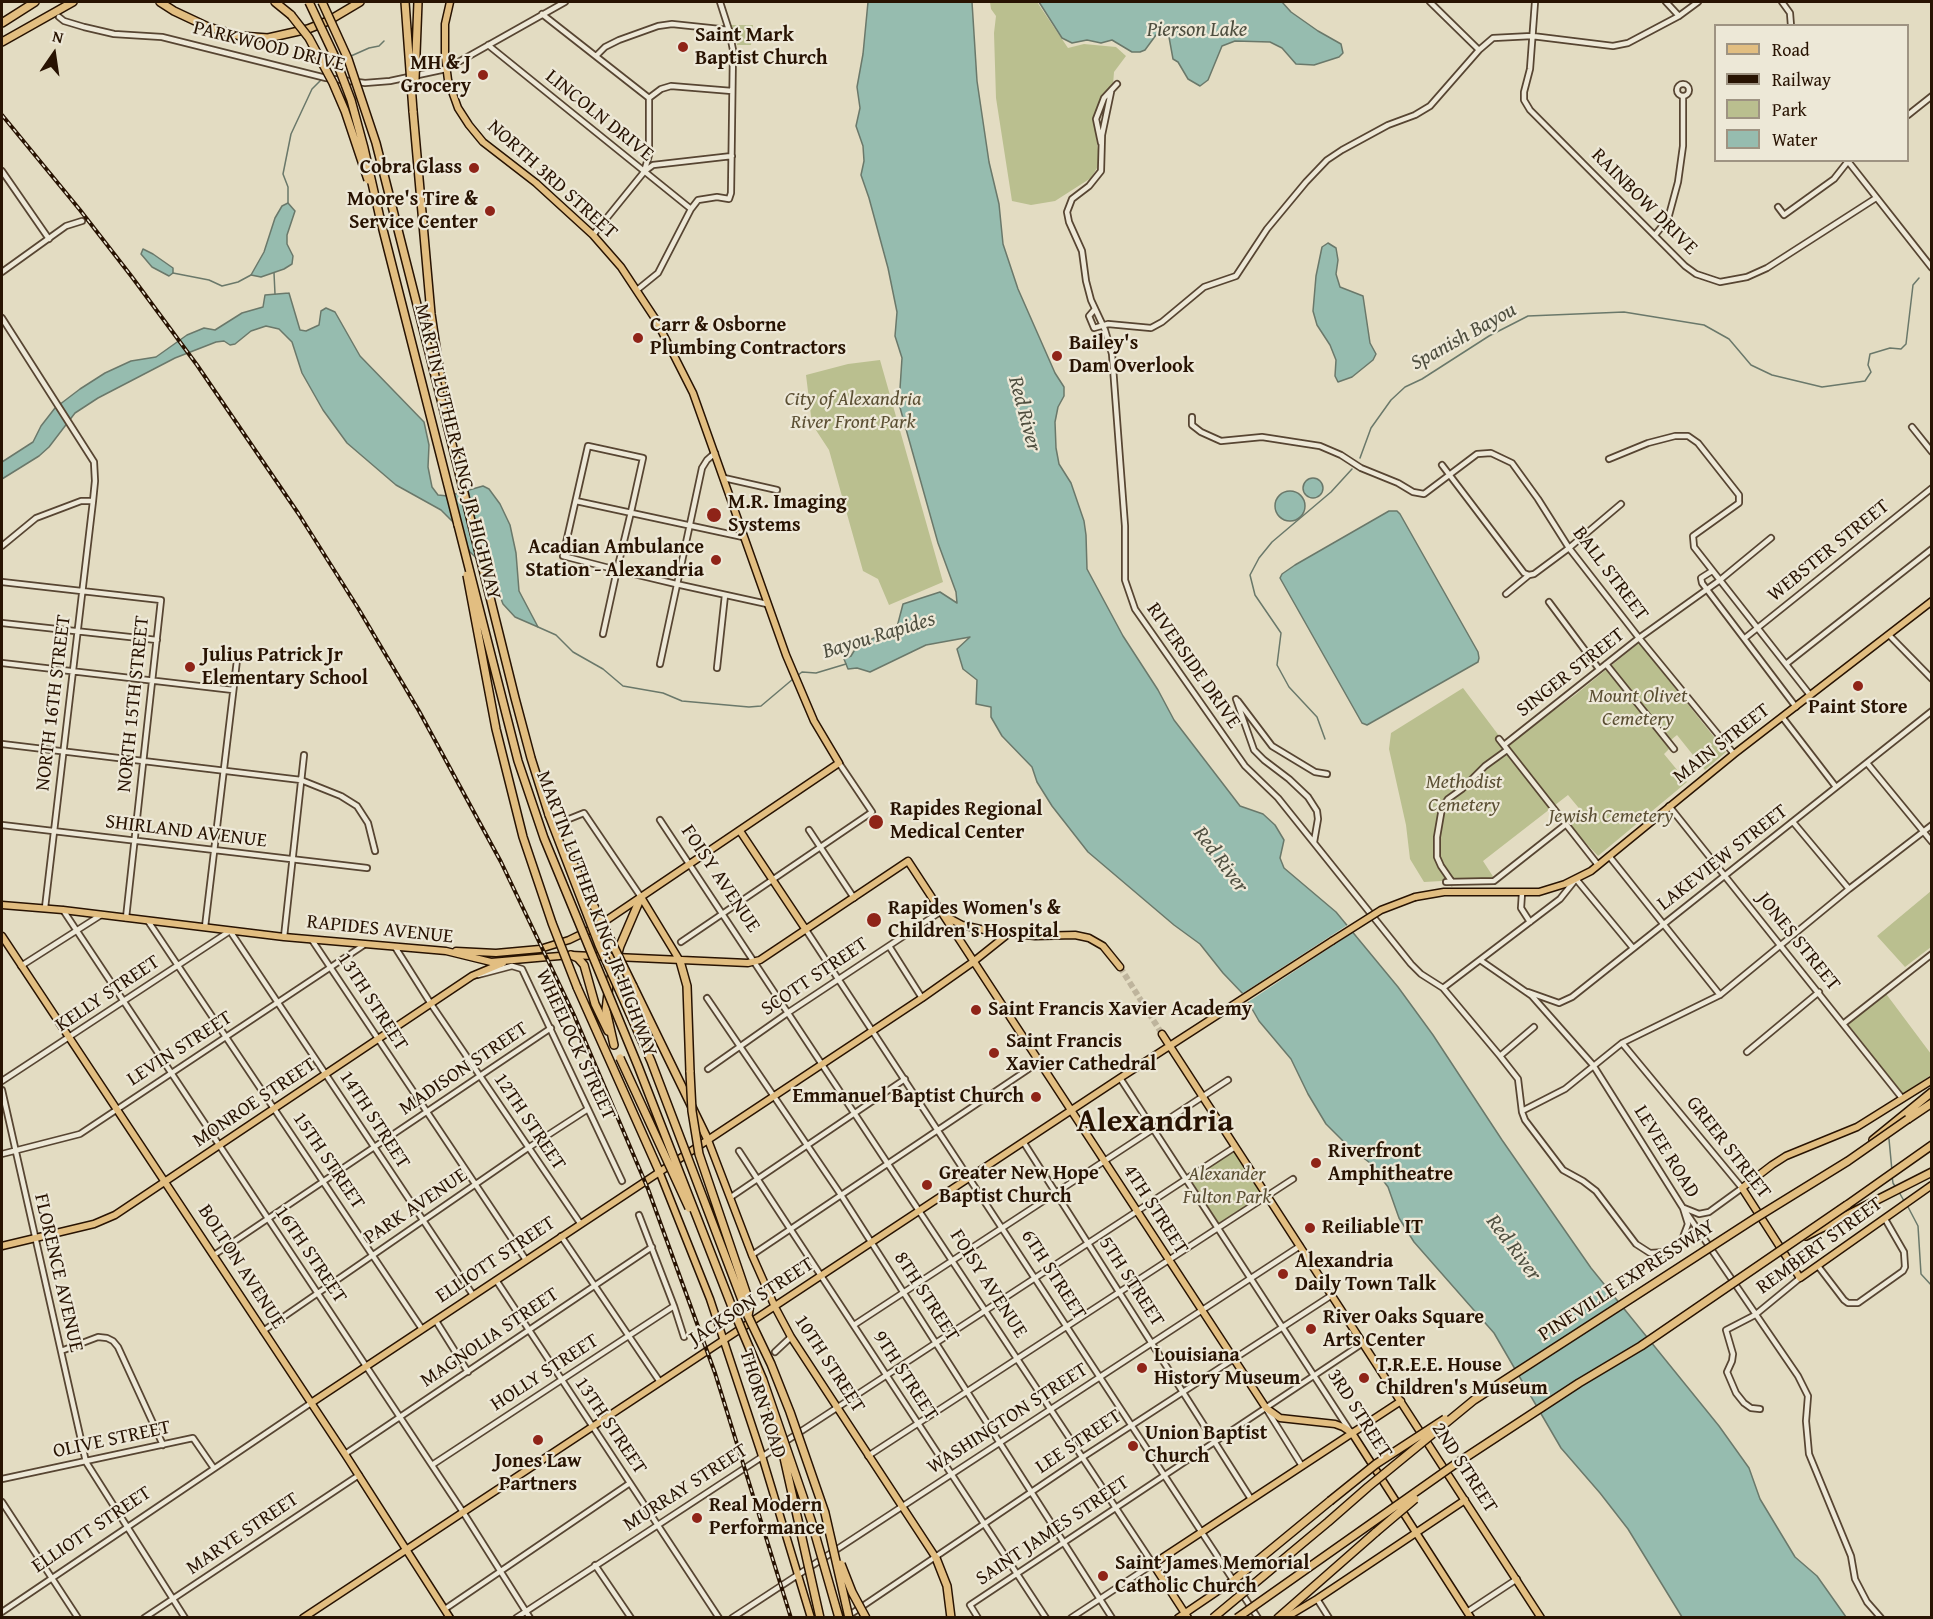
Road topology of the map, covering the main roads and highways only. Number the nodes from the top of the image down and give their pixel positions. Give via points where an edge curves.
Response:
1 (35, 2) edge
2 (73, 2) edge
3 (160, 2) edge
4 (275, 2) edge
5 (309, 2) edge
6 (322, 2) edge
7 (360, 2) edge
8 (405, 2) edge
9 (418, 2) edge
10 (450, 2) edge
11 (2, 23) edge
12 (2, 42) edge
13 (413, 111) junction
14 (380, 218) junction
15 (448, 428) junction
16 (458, 525) junction
17 (1932, 601) edge
18 (549, 815) junction
19 (740, 831) junction
20 (641, 897) junction
21 (2, 905) edge
22 (940, 912) junction
23 (806, 930) junction
24 (1008, 934) junction
25 (2, 937) edge
26 (446, 951) junction
27 (571, 955) junction
28 (616, 957) junction
29 (515, 960) junction
30 (680, 961) junction
31 (973, 962) junction
32 (1120, 967) tunnel mouth
33 (1219, 1014) joint
34 (1162, 1034) tunnel mouth
35 (614, 1045) junction
36 (1169, 1046) junction
37 (1932, 1080) edge
38 (1932, 1092) edge
39 (1932, 1103) edge
40 (1071, 1111) junction
41 (1906, 1117) junction
42 (708, 1140) junction
43 (1932, 1145) edge
44 (659, 1171) junction
45 (1932, 1172) edge
46 (165, 1183) junction
47 (1931, 1185) edge
48 (1851, 1208) junction
49 (706, 1243) junction
50 (2, 1246) edge
51 (1800, 1278) joint
52 (775, 1307) junction
53 (747, 1316) junction
54 (724, 1340) junction
55 (769, 1397) junction
56 (1474, 1400) junction
57 (1401, 1401) junction
58 (311, 1403) junction
59 (1352, 1433) junction
60 (1454, 1465) junction
61 (1465, 1500) junction
62 (825, 1513) junction
63 (1415, 1532) junction
64 (406, 1549) junction
65 (936, 1558) joint
66 (1234, 1580) joint
67 (1186, 1615) edge
68 (1469, 1615) edge
69 (303, 1617) edge
70 (450, 1617) edge
71 (811, 1617) edge
72 (820, 1617) edge
73 (839, 1617) edge
74 (848, 1617) edge
75 (866, 1617) edge
76 (951, 1617) edge
77 (1178, 1617) edge
78 (1213, 1617) edge
79 (1237, 1617) edge
80 (1278, 1617) edge
81 (1285, 1617) edge
82 (1541, 1617) edge

1 - 11 highway
2 - 12 highway
3 - 7 highway via 208,27 240,36 268,38 308,29
4 - 14 highway, bridge via 301,26 333,83
5 - 14 highway, MARTIN LUTHER KING, JR HIGHWAY, bridge via 347,90
6 - 15 highway, MARTIN LUTHER KING, JR HIGHWAY, bridge via 351,68 376,142
8 - 13 highway, bridge
9 - 13 highway, bridge
10 - 19 main road, NORTH 3RD STREET via 445,30 446,69 458,108 475,133 593,235 637,290 676,356 693,393 786,655 806,703 840,763
13 - 15 highway, bridge via 431,314
14 - 16 highway, MARTIN LUTHER KING, JR HIGHWAY
15 - 18 highway, MARTIN LUTHER KING, JR HIGHWAY via 515,698
16 - 44 highway, bridge via 496,729 538,884 577,987
16 - 49 highway, MARTIN LUTHER KING, JR HIGHWAY, bridge via 518,761 544,838
17 - 33 main road, MAIN STREET, bridge via 1576,879 1546,890 1444,892 1394,904
18 - 42 highway, bridge
18 - 53 highway, MARTIN LUTHER KING, JR HIGHWAY, bridge via 599,945 651,1061
19 - 20 main road
19 - 23 main road, 6TH STREET
20 - 26 main road via 598,926 540,949 496,953
20 - 28 highway
20 - 30 main road
21 - 26 main road, RAPIDES AVENUE
22 - 23 main road, 4TH STREET via 908,861
22 - 24 main road via 962,925
22 - 31 main road, 4TH STREET
23 - 30 main road, RAPIDES AVENUE via 756,962
24 - 31 main road, ELLIOTT STREET
24 - 32 main road via 1089,938 1103,946
25 - 46 main road, BOLTON AVENUE
26 - 29 main road, RAPIDES AVENUE via 491,962
27 - 28 main road, RAPIDES AVENUE
27 - 29 main road, RAPIDES AVENUE
27 - 35 highway via 584,965
28 - 30 main road, RAPIDES AVENUE
28 - 35 highway via 606,1010
29 - 46 main road, MONROE STREET via 472,976
30 - 53 highway, bridge via 688,998 692,1111 699,1154 750,1304
31 - 40 main road, 4TH STREET
31 - 42 main road, ELLIOTT STREET
33 - 36 main road, JACKSON STREET
34 - 36 main road, 2ND STREET
35 - 49 highway, bridge
36 - 40 main road, JACKSON STREET
36 - 57 main road, 2ND STREET
37 - 51 main road, GREER STREET via 1845,1133 1786,1156 1742,1188
38 - 41 highway
39 - 41 highway, PINEVILLE EXPRESSWAY
40 - 52 main road, JACKSON STREET
40 - 59 main road, 4TH STREET via 1266,1408 1280,1418 1335,1424
41 - 56 highway, PINEVILLE EXPRESSWAY, bridge via 1848,1161
42 - 44 main road, ELLIOTT STREET
42 - 52 main road, 10TH STREET
43 - 48 highway
44 - 54 main road, THORN ROAD via 698,1264
44 - 58 main road, ELLIOTT STREET
45 - 48 highway
46 - 50 main road, MONROE STREET via 105,1221
46 - 58 main road, BOLTON AVENUE
47 - 51 main road, REMBERT STREET
48 - 60 highway, bridge via 1785,1247 1641,1346
49 - 55 highway, MARTIN LUTHER KING, JR HIGHWAY, bridge
52 - 54 main road, JACKSON STREET
52 - 65 main road, 10TH STREET
53 - 62 highway, MARTIN LUTHER KING, JR HIGHWAY, bridge via 771,1364
54 - 64 main road, JACKSON STREET
54 - 71 main road, THORN ROAD
55 - 72 highway, bridge
55 - 73 highway, MARTIN LUTHER KING, JR HIGHWAY, bridge
56 - 66 highway, bridge via 1385,1458
56 - 78 highway, PINEVILLE EXPRESSWAY, bridge
57 - 59 main road
57 - 61 main road, 2ND STREET
58 - 64 main road, BOLTON AVENUE
59 - 63 main road, 3RD STREET
59 - 67 main road, FOISY AVENUE via 1153,1564
60 - 79 highway, bridge
60 - 80 highway, bridge
61 - 63 main road
61 - 82 main road, 2ND STREET
62 - 74 highway, MARTIN LUTHER KING, JR HIGHWAY, bridge
62 - 75 highway, bridge via 844,1573
63 - 68 main road, 3RD STREET
63 - 81 main road
64 - 69 main road, JACKSON STREET
64 - 70 main road, BOLTON AVENUE
65 - 76 highway via 947,1586
66 - 67 main road
67 - 77 main road

